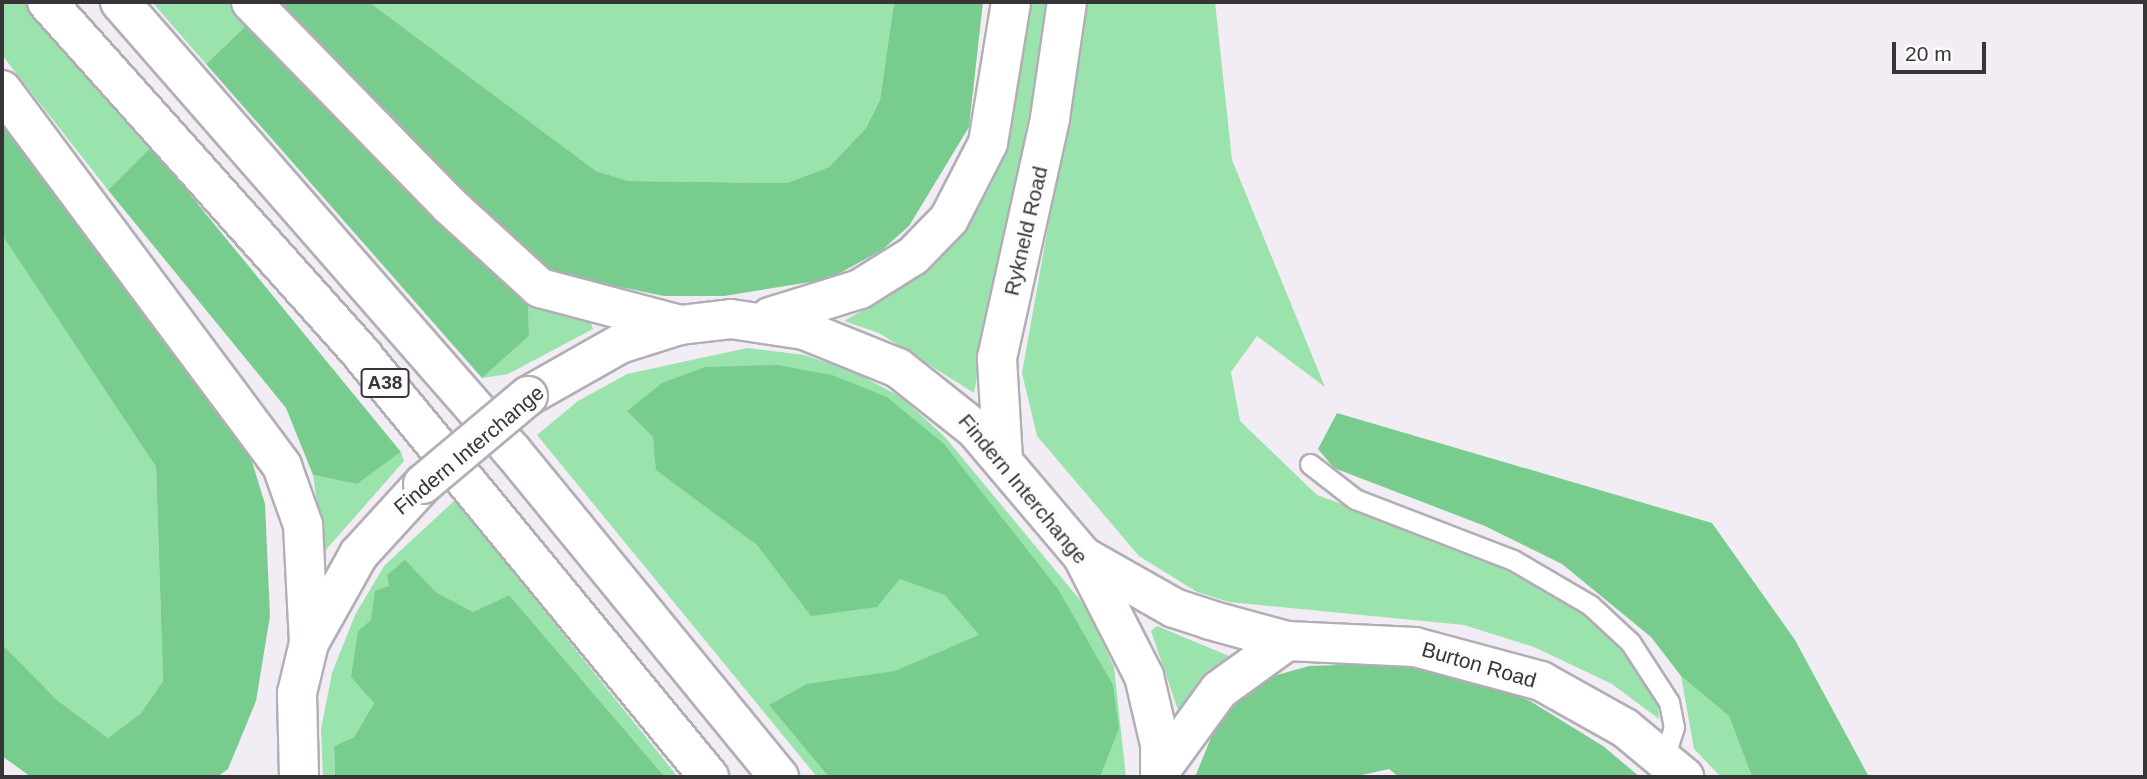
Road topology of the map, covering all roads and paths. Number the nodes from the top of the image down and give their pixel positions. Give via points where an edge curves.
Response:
1 (47, 2) edge
2 (120, 2) edge
3 (251, 2) edge
4 (1011, 2) edge
5 (1067, 2) edge
6 (2, 90) edge
7 (761, 319) junction
8 (680, 325) junction
9 (1003, 460) junction
10 (1310, 464) dead end
11 (1082, 555) junction
12 (1287, 641) junction
13 (309, 643) junction
14 (1674, 767) edge
15 (292, 770) edge
16 (1160, 774) edge
17 (709, 777) edge
18 (779, 777) edge

1 - 17 main road, A38 via 363,356
2 - 18 main road, A38 via 478,410
3 - 8 main road via 449,205 540,288
4 - 7 main road via 988,144 950,219 913,256 860,289 808,310
5 - 9 main road, Rykneld Road via 1050,118 997,358
6 - 13 main road via 282,466 303,525
7 - 8 main road, Findern Interchange
7 - 9 main road, Findern Interchange via 835,340 898,368 954,408
8 - 13 main road, Findern Interchange, bridge via 620,344 528,396 423,484 359,554
9 - 11 main road, Findern Interchange
10 - 14 lane via 1355,499 1513,560 1590,605 1630,642 1669,702
11 - 12 main road, Burton Road via 1174,608
11 - 16 main road, Findern Interchange via 1144,676
12 - 14 main road, Burton Road via 1415,646 1503,668 1582,702
12 - 16 main road via 1219,690
13 - 15 main road, Findern Interchange via 297,693

